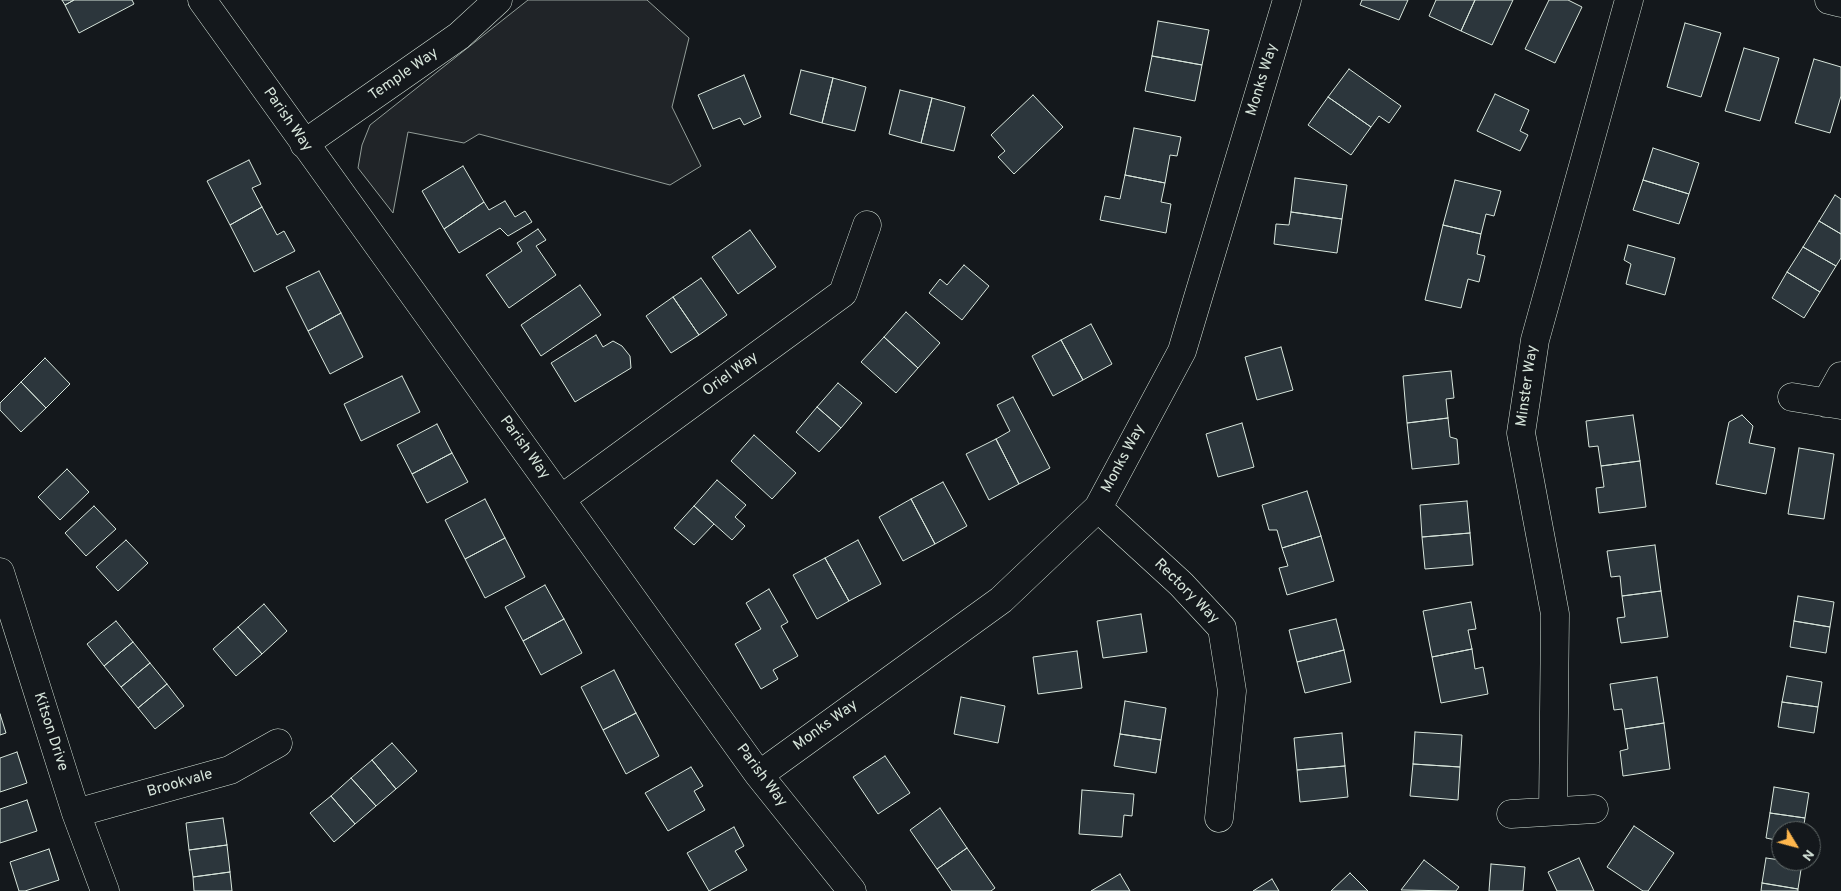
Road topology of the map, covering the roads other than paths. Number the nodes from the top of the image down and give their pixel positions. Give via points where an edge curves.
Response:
1 (202, 0) edge
2 (498, 0) edge
3 (1287, 0) edge
4 (1629, 0) edge
5 (1829, 0) edge
6 (1841, 4) edge
7 (304, 144) junction
8 (867, 224) dead end
9 (1841, 376) edge
10 (1792, 397) dead end
11 (1834, 404) edge
12 (561, 499) junction
13 (1098, 508) junction
14 (0, 572) edge
15 (278, 743) dead end
16 (758, 775) junction
17 (1594, 809) dead end
18 (1554, 811) junction
19 (76, 814) junction
20 (1511, 814) dead end
21 (1219, 818) dead end
22 (104, 891) edge
23 (852, 891) edge

1 - 7 street, Parish Way
2 - 7 street, Temple Way via 459,36
3 - 13 street, Monks Way via 1182,351
4 - 18 street, Minster Way via 1535,340 1521,434 1555,614
5 - 6 street
7 - 12 street, Parish Way
8 - 12 street, Oriel Way via 843,293
9 - 11 street
10 - 11 street
12 - 16 street, Parish Way
13 - 16 street, Monks Way via 1001,600
13 - 21 street, Rectory Way via 1181,584 1222,628 1232,691
14 - 19 street, Kitson Drive
15 - 19 street, Brookvale via 230,770
16 - 23 street, Parish Way
17 - 18 street
18 - 20 street
19 - 22 street, Kitson Drive

